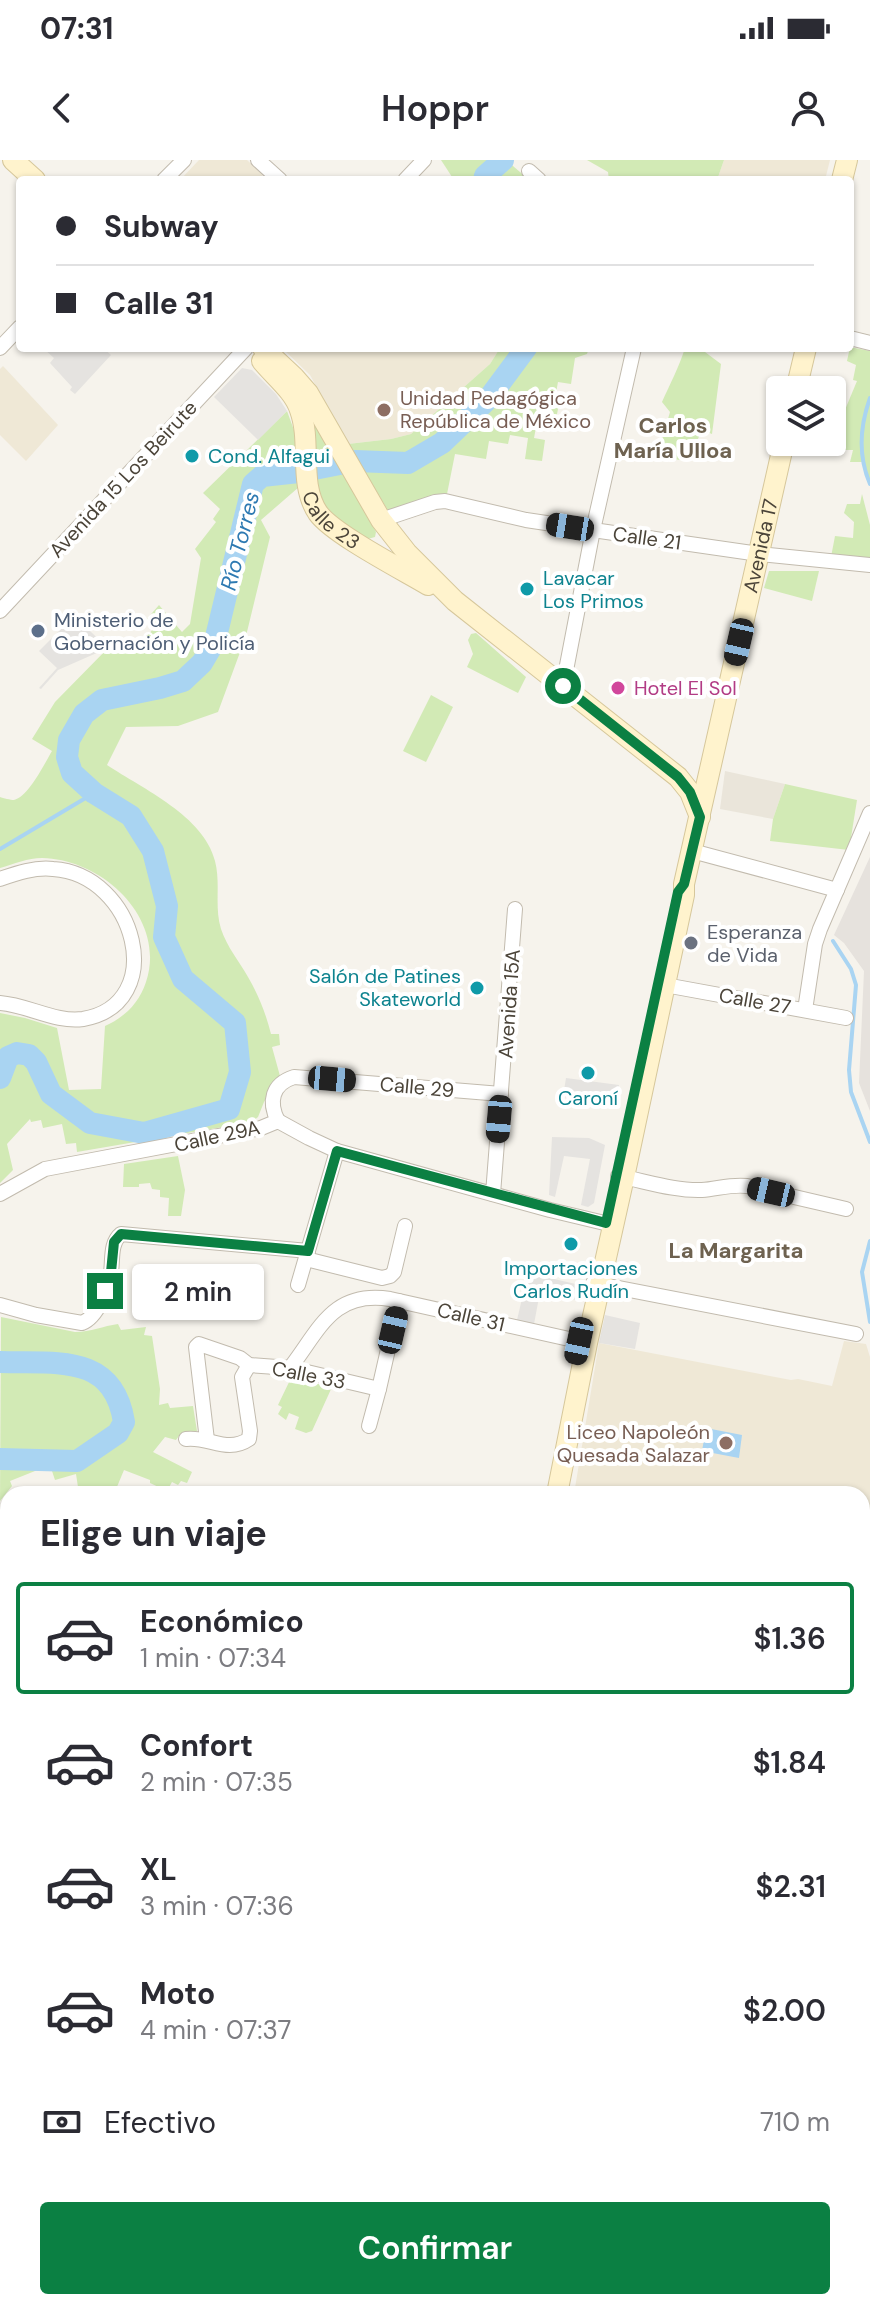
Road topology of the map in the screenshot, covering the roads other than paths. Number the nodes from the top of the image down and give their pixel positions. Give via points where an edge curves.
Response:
1 (13, 160) edge
2 (184, 160) edge
3 (258, 160) edge
4 (424, 160) edge
5 (31, 176) edge
6 (168, 176) edge
7 (276, 176) edge
8 (409, 176) edge
9 (16, 331) edge
10 (0, 348) edge
11 (242, 352) edge
12 (261, 352) edge
13 (633, 352) edge
14 (805, 352) edge
15 (799, 376) edge
16 (313, 420) junction
17 (781, 456) edge
18 (380, 519) junction
19 (593, 530) junction
20 (759, 554) junction
21 (869, 565) edge
22 (455, 601) junction
23 (0, 611) edge
24 (563, 686) junction
25 (713, 759) junction
26 (669, 770) junction
27 (870, 813) edge
28 (700, 817) junction
29 (692, 851) junction
30 (0, 879) edge
31 (684, 884) junction
32 (837, 890) junction
33 (515, 909) dead end
34 (665, 985) junction
35 (0, 1003) edge
36 (805, 1010) junction
37 (846, 1018) dead end
38 (501, 1094) junction
39 (278, 1121) junction
40 (337, 1151) junction
41 (620, 1177) junction
42 (1, 1193) edge
43 (493, 1194) junction
44 (846, 1209) dead end
45 (610, 1224) junction
46 (405, 1226) dead end
47 (307, 1255) junction
48 (385, 1277) junction
49 (596, 1284) junction
50 (298, 1285) dead end
51 (381, 1298) junction
52 (399, 1301) junction
53 (6, 1307) edge
54 (856, 1334) dead end
55 (583, 1342) junction
56 (249, 1365) junction
57 (290, 1368) junction
58 (379, 1389) junction
59 (369, 1426) dead end
60 (186, 1439) dead end
61 (207, 1440) junction
62 (549, 1486) edge
63 (558, 1486) edge

1 - 5 main road
2 - 6 street
3 - 7 street
4 - 8 street
9 - 10 street
11 - 23 street, Avenida 15 Los Beirute
12 - 16 main road, Calle 23 via 262,362
13 - 19 street
14 - 15 main road
16 - 18 main road, Calle 23
16 - 22 main road, Calle 23 via 308,490 319,514
17 - 20 main road, Avenida 17
18 - 19 street, Calle 21 via 445,501
18 - 22 main road, Calle 23
19 - 20 street, Calle 21
19 - 24 street
20 - 21 street, Calle 21
20 - 25 main road, Avenida 17
22 - 24 main road, Calle 23
24 - 26 main road, Calle 23
25 - 26 main road via 689,771
25 - 28 main road, Avenida 17
26 - 28 main road, Calle 23 via 690,792
27 - 32 street
28 - 29 main road, Avenida 17
29 - 31 main road, Avenida 17
29 - 32 street
30 - 35 street via 39,869 86,878 121,910 133,957 119,1003 94,1016 59,1017
31 - 34 main road, Avenida 17
31 - 41 main road, Avenida 17 via 678,892
32 - 36 street via 815,944
33 - 38 street, Avenida 15A
34 - 36 street, Calle 27
34 - 41 main road, Avenida 17
36 - 37 street, Calle 27
38 - 39 street, Calle 29 via 294,1077 285,1080 272,1101
38 - 43 street, Avenida 15A
39 - 40 street, Calle 29A
39 - 42 street, Calle 29A via 45,1169
40 - 43 street, Calle 29A
40 - 47 street
41 - 44 street via 703,1190 747,1186
41 - 45 main road, Avenida 17
43 - 45 street, Calle 29A
45 - 49 main road, Avenida 17
46 - 48 street via 394,1272
47 - 48 street
47 - 50 street
47 - 53 street via 121,1234 114,1242 110,1277 87,1322
48 - 51 street
49 - 54 street
49 - 55 main road, Avenida 17
51 - 52 street, Calle 31
51 - 57 street, Calle 31 via 353,1302 327,1316
52 - 55 street, Calle 31
52 - 58 street
55 - 62 main road, Avenida 17
55 - 63 main road, Avenida 17
56 - 57 street, Calle 33
56 - 61 street via 242,1377 249,1439 236,1446
56 - 61 street, Calle 33 via 196,1347
57 - 58 street, Calle 33
58 - 59 street
60 - 61 street

